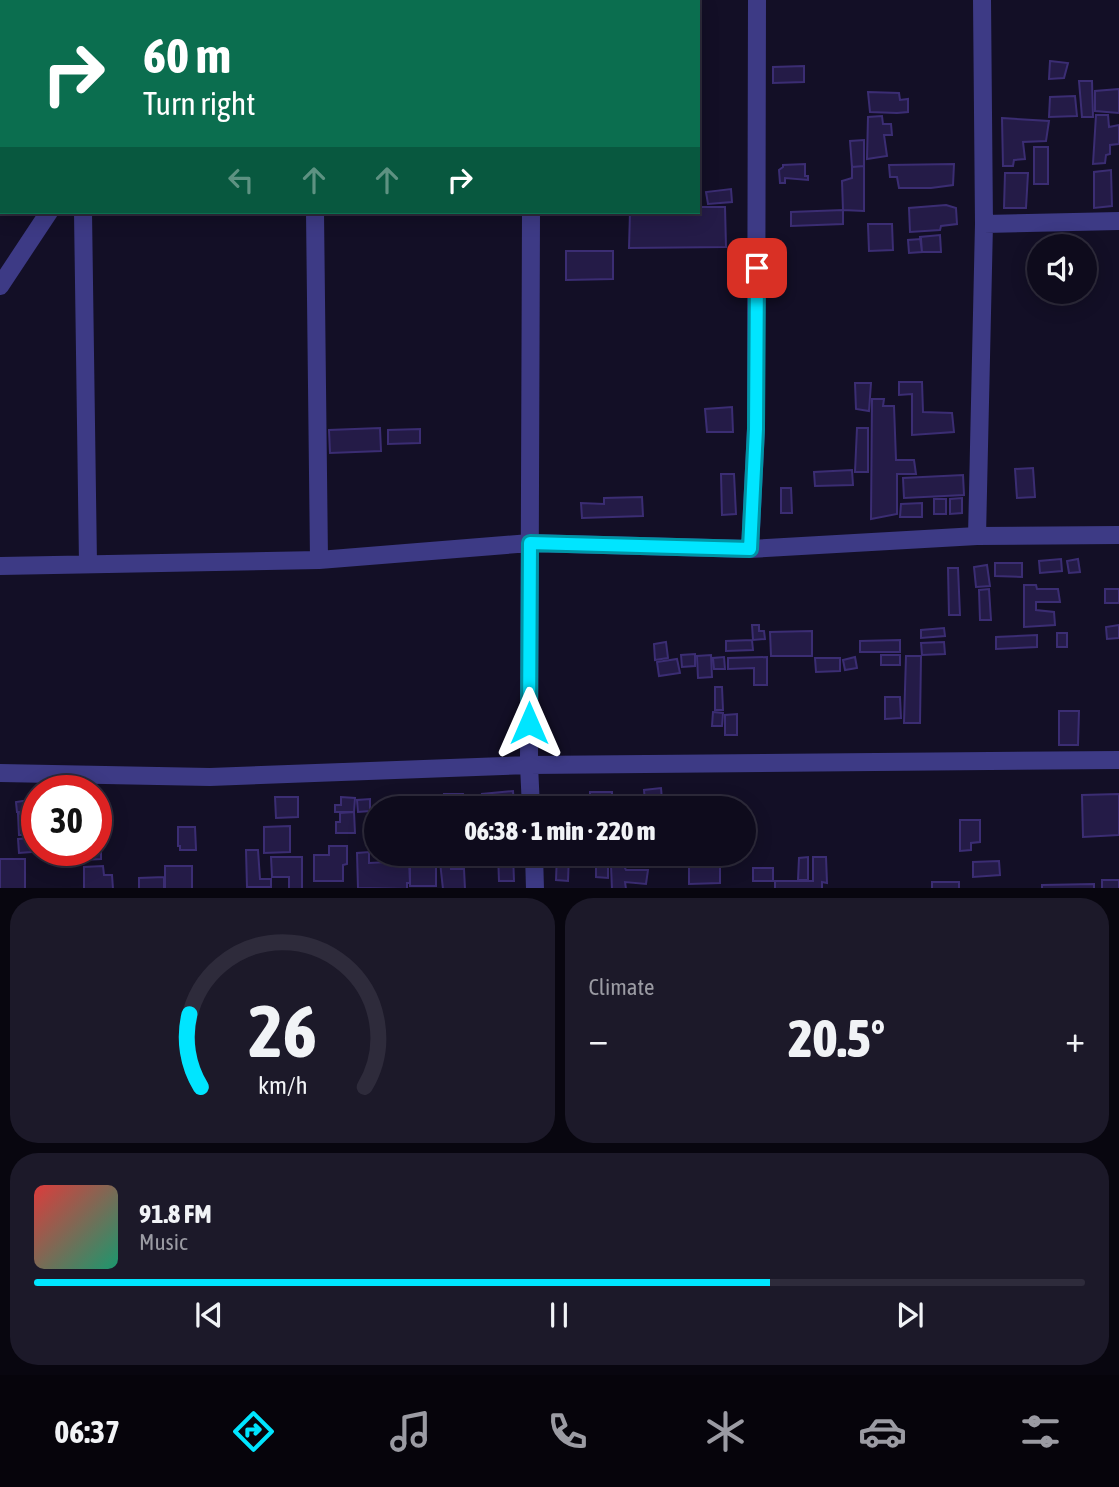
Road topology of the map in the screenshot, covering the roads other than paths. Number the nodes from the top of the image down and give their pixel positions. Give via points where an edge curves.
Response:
1 (757, 0) edge
2 (982, 0) edge
3 (48, 214) edge
4 (83, 214) edge
5 (315, 214) edge
6 (531, 214) edge
7 (1119, 221) edge
8 (984, 224) junction
9 (0, 286) edge
10 (1119, 535) edge
11 (977, 536) junction
12 (530, 543) junction
13 (750, 549) junction
14 (319, 560) junction
15 (88, 564) junction
16 (0, 566) edge
17 (1119, 760) edge
18 (528, 765) junction
19 (0, 773) edge
20 (530, 796) edge
21 (535, 866) edge
22 (536, 888) edge

1 - 13 street via 756,429
2 - 8 street
3 - 9 street
4 - 15 street
5 - 14 street
6 - 12 street
7 - 8 street
8 - 11 street
10 - 11 street
11 - 13 street
12 - 13 street
12 - 14 street
12 - 18 street
14 - 15 street
15 - 16 street
17 - 18 street
18 - 19 street via 210,777
18 - 20 street
21 - 22 street

